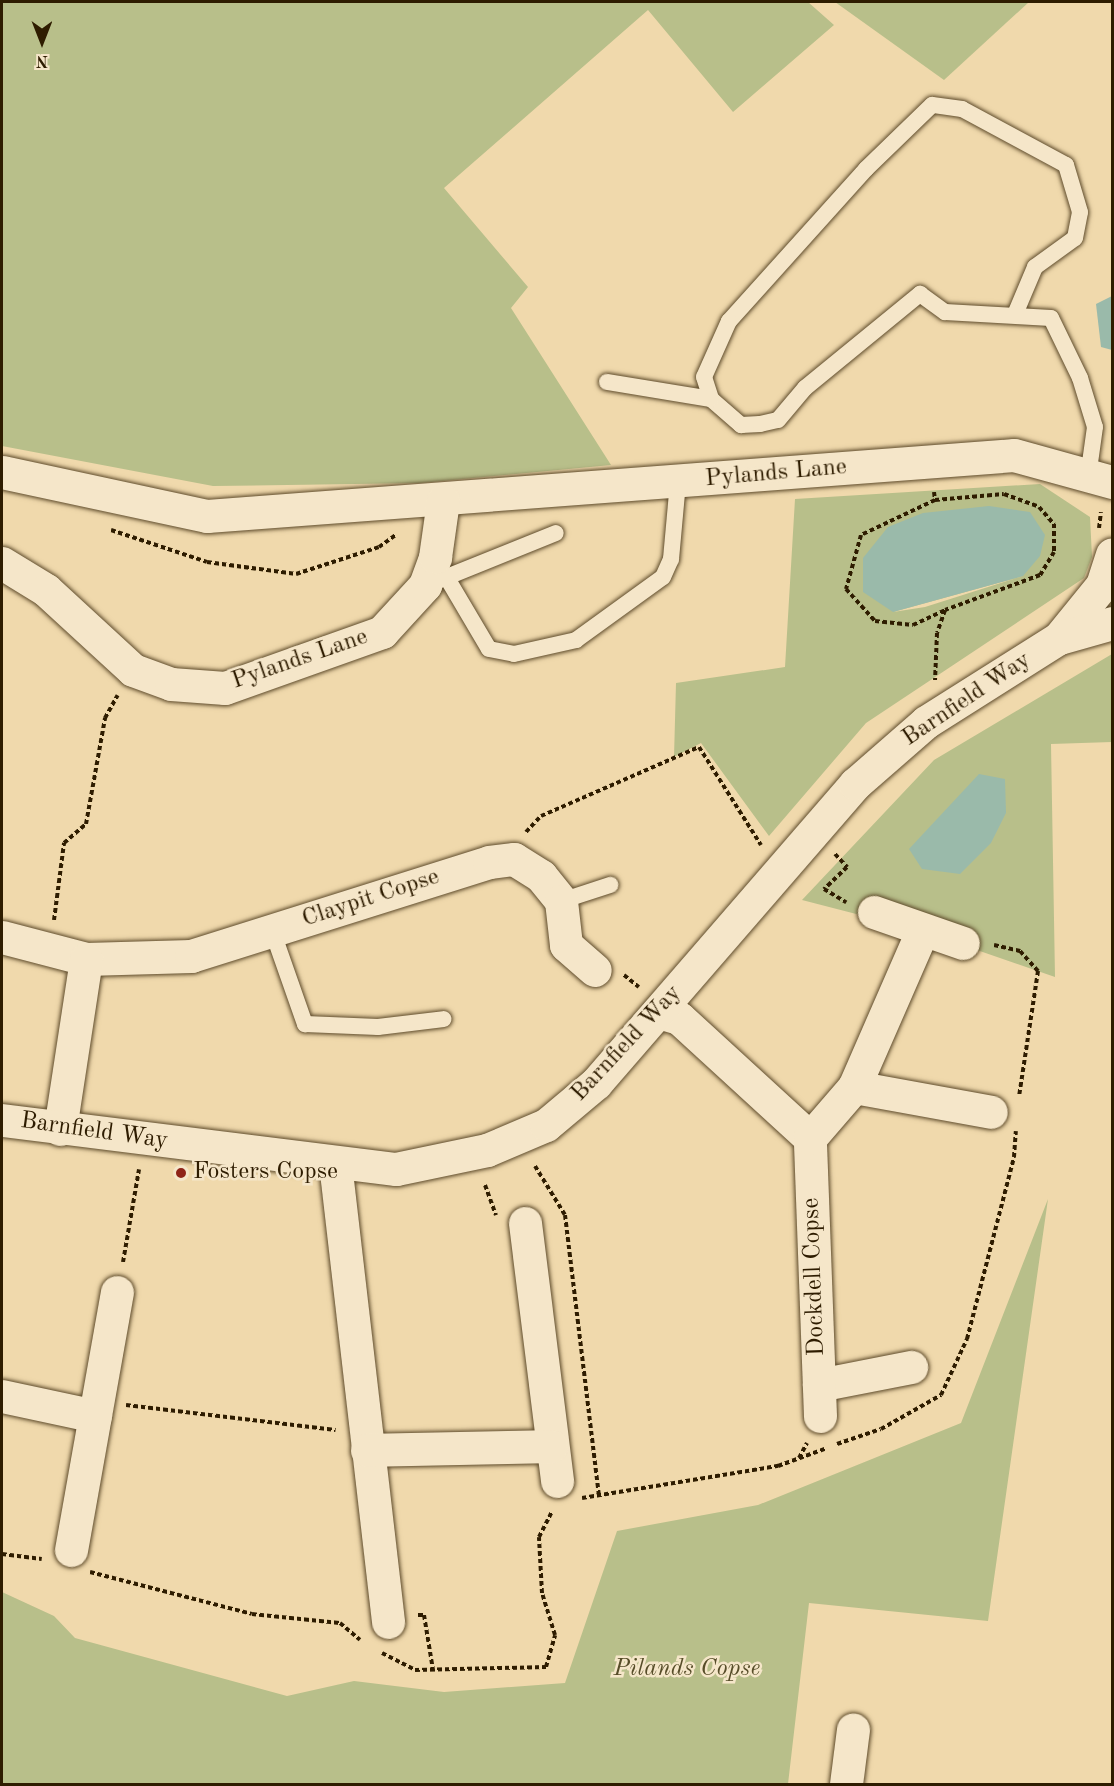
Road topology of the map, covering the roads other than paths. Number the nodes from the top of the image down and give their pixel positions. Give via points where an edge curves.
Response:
1 (1016, 312) junction
2 (607, 382) dead end
3 (711, 399) junction
4 (2, 472) edge
5 (678, 482) junction
6 (1105, 487) edge
7 (443, 501) junction
8 (556, 533) dead end
9 (1106, 547) edge
10 (2, 563) edge
11 (436, 582) junction
12 (1113, 623) edge
13 (1059, 638) junction
14 (610, 885) dead end
15 (561, 901) junction
16 (874, 912) road end
17 (272, 930) junction
18 (922, 931) junction
19 (2, 937) edge
20 (963, 944) road end
21 (86, 959) junction
22 (595, 970) dead end
23 (658, 1012) junction
24 (444, 1019) dead end
25 (854, 1087) junction
26 (1008, 1115) road end
27 (2, 1120) edge
28 (60, 1128) junction
29 (810, 1138) junction
30 (335, 1163) junction
31 (525, 1223) dead end
32 (117, 1292) road end
33 (911, 1367) dead end
34 (2, 1396) edge
35 (96, 1414) junction
36 (367, 1442) junction
37 (551, 1446) junction
38 (564, 1495) road end
39 (69, 1560) road end
40 (379, 1640) road end
41 (853, 1729) dead end
42 (846, 1785) edge

1 - 3 lane via 980,318 945,312 920,294 805,388 778,420 741,425
1 - 3 lane via 1035,267 1075,238 1080,212 1066,165 962,109 932,105 866,169 729,321 704,377
1 - 6 lane via 1051,318 1080,378 1095,427
2 - 3 lane
4 - 7 street, Pylands Lane via 107,494 332,507
5 - 6 street, Pylands Lane via 1014,455
5 - 7 street, Pylands Lane
5 - 11 lane via 671,559 663,577 576,640 514,654 489,649
7 - 11 street, Pylands Lane via 435,557
8 - 11 lane
9 - 13 street, Barnfield Way via 1102,585
10 - 11 street, Pylands Lane via 46,590 133,670 171,684 225,688 382,632
12 - 13 street, Barnfield Way
13 - 23 street, Barnfield Way via 926,722 855,784
14 - 15 lane
15 - 17 street, Claypit Copse via 541,876 514,859 489,862
15 - 22 street via 566,945
16 - 18 street
17 - 21 street, Claypit Copse via 190,956
17 - 24 lane via 305,1024 378,1027
18 - 20 street
18 - 25 street
19 - 21 street, Claypit Copse
21 - 28 street
23 - 29 street via 679,1018
23 - 30 street, Barnfield Way via 596,1083 546,1125 436,1164 396,1169
25 - 26 street
25 - 29 street
27 - 28 street, Barnfield Way
28 - 30 street, Barnfield Way
29 - 33 street, Dockdell Copse via 820,1400
30 - 36 street
31 - 37 street
32 - 35 street
34 - 35 street
35 - 39 street
36 - 37 street
36 - 40 street
37 - 38 street
41 - 42 street

